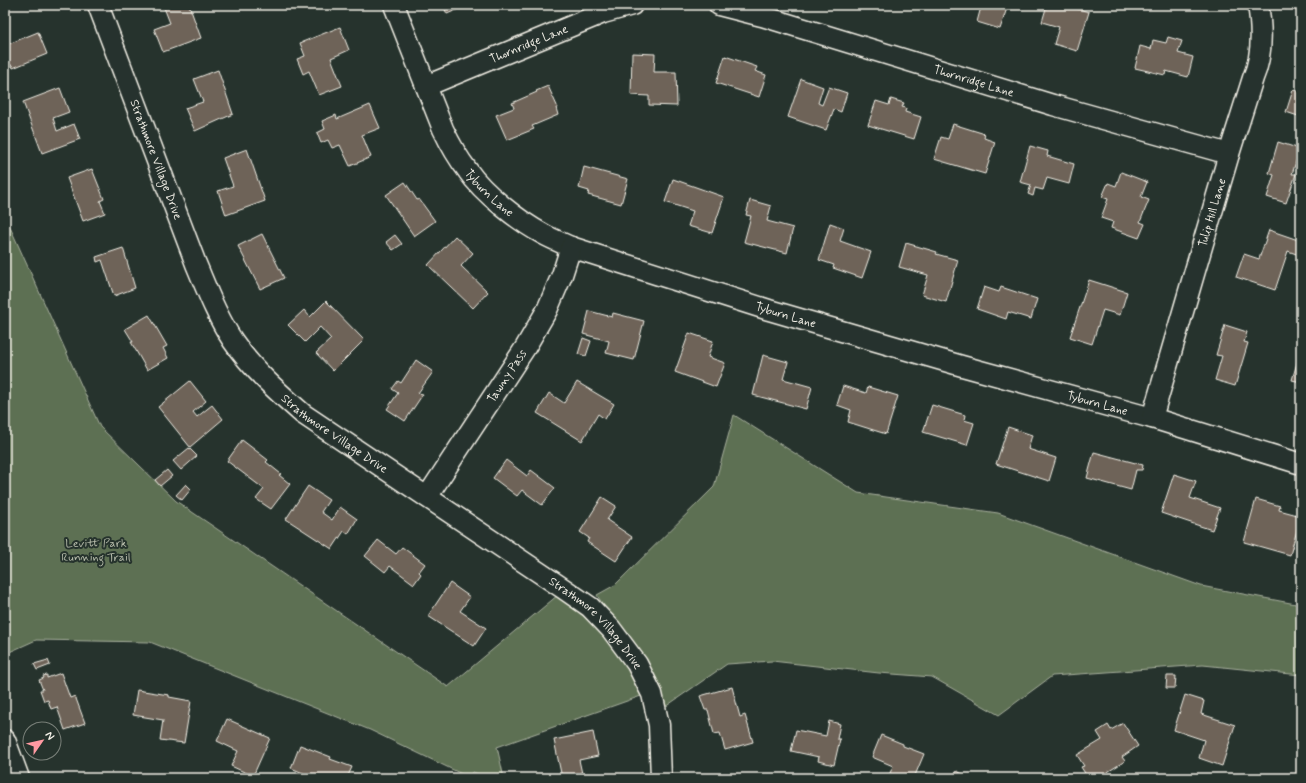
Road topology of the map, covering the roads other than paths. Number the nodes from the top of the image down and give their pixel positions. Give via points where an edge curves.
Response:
1 (98, 5) edge
2 (394, 5) edge
3 (632, 5) edge
4 (719, 5) edge
5 (1258, 5) edge
6 (426, 86) junction
7 (1229, 154) junction
8 (571, 247) junction
9 (1152, 418) junction
10 (1301, 464) edge
11 (427, 497) junction
12 (5, 740) edge
13 (19, 778) edge
14 (661, 778) edge

1 - 11 street, Strathmore Village Drive via 196,264 212,303 233,341 258,372 303,414
2 - 6 street, Tyburn Lane
3 - 6 street, Thornridge Lane via 603,13
4 - 7 street, Thornridge Lane via 1053,105
5 - 7 street, Tulip Hill Lane via 1261,38 1258,66
6 - 8 street, Tyburn Lane via 449,143 468,172 494,199 523,221
7 - 9 street, Tulip Hill Lane
8 - 9 street, Tyburn Lane via 768,310
8 - 11 street, Tawny Pass via 547,310 525,348
9 - 10 street, Tyburn Lane
11 - 14 street, Strathmore Village Drive via 590,607 611,629 637,664 652,694 659,725
12 - 13 street

